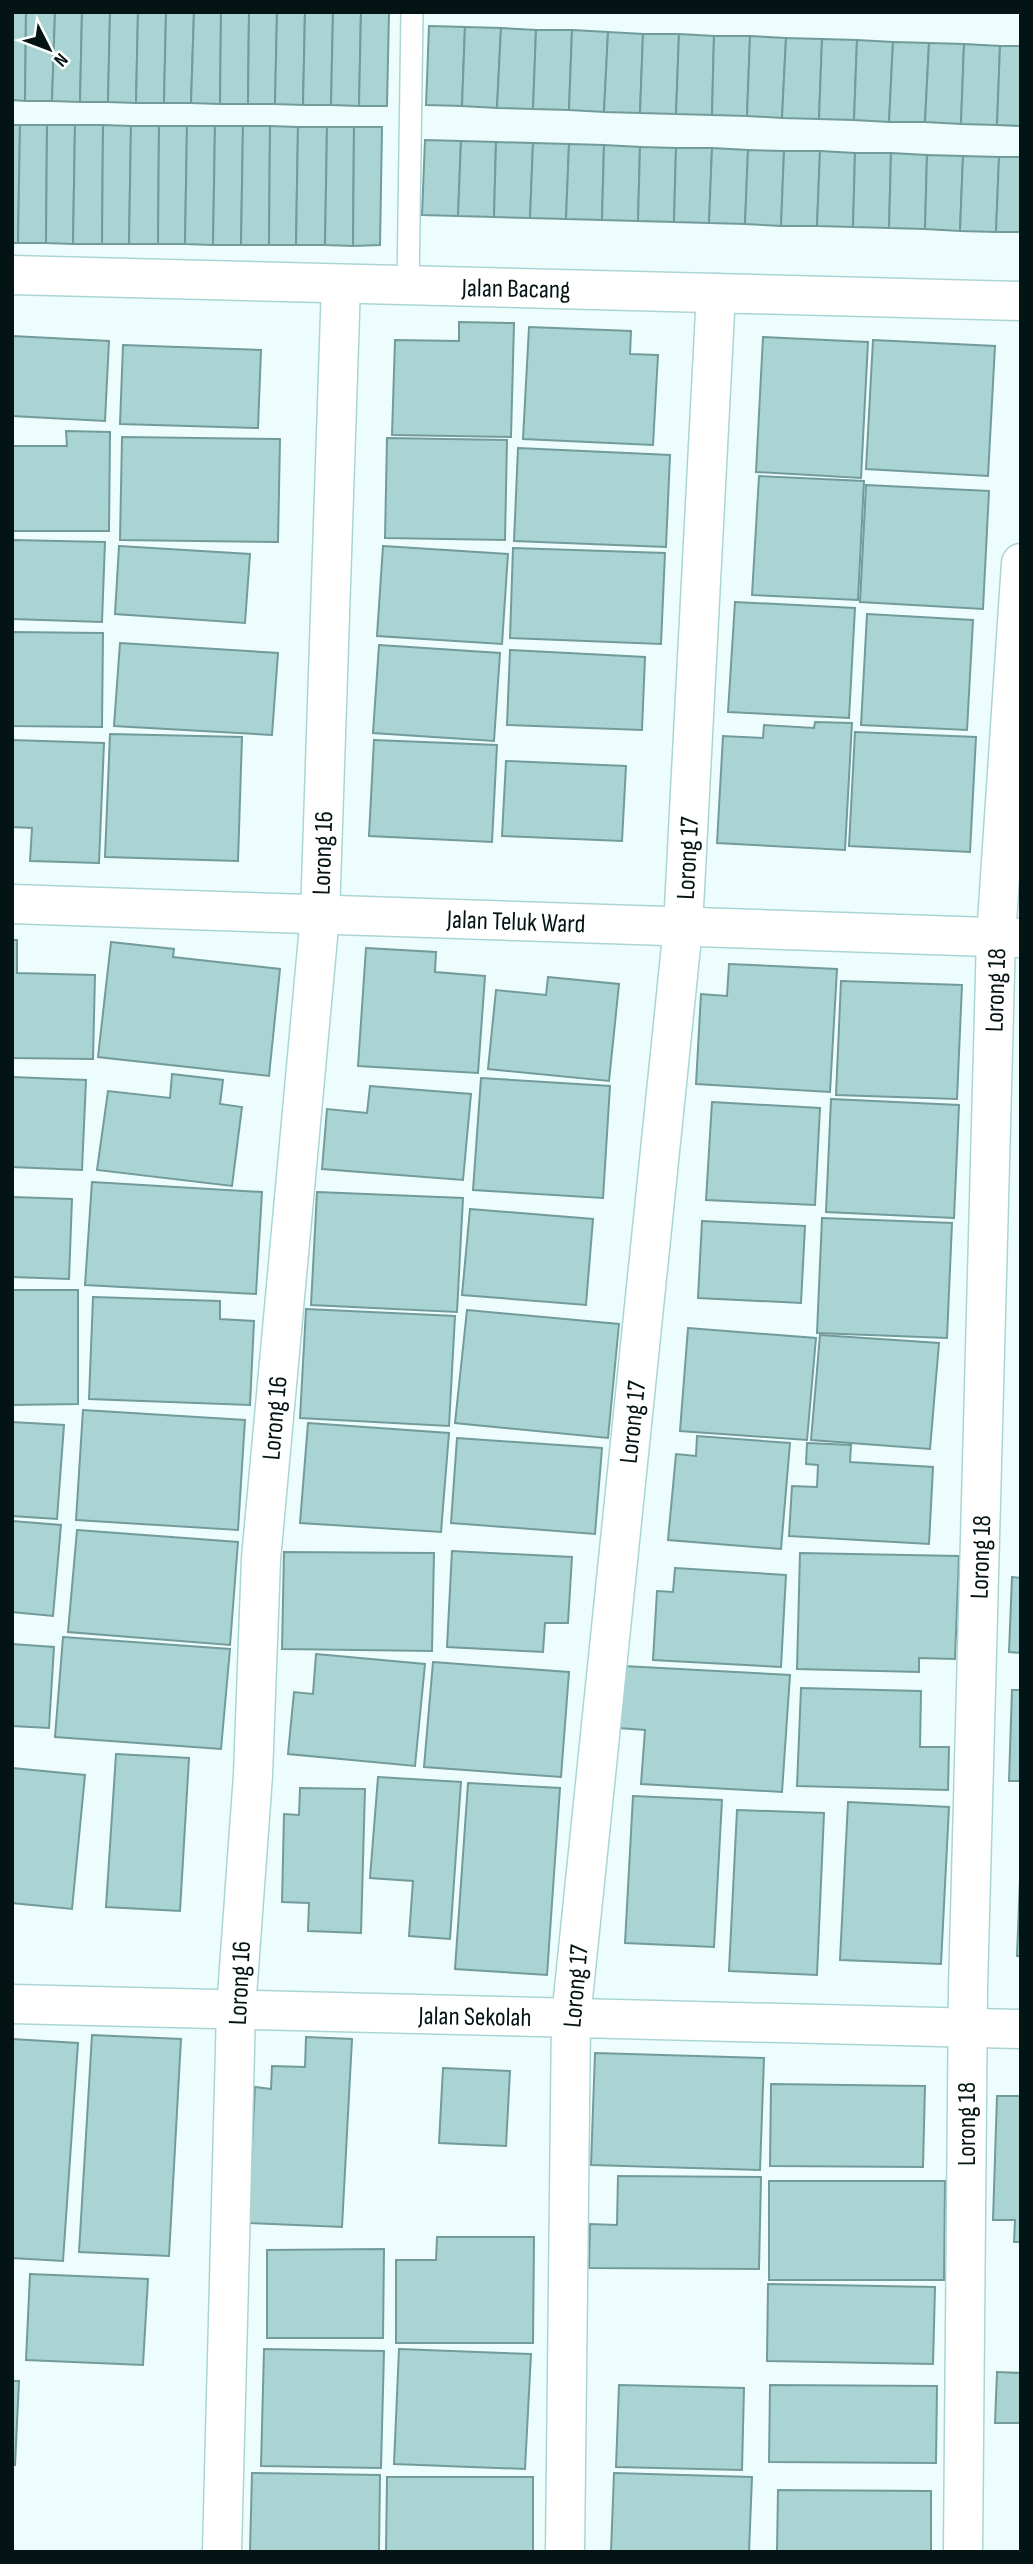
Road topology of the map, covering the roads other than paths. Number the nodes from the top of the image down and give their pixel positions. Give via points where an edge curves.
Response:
1 (412, 12) edge
2 (12, 275) edge
3 (341, 284) junction
4 (408, 286) junction
5 (716, 293) junction
6 (1021, 301) edge
7 (1021, 563) edge
8 (12, 904) edge
9 (320, 915) junction
10 (683, 927) junction
11 (1008, 937) edge
12 (12, 2004) edge
13 (236, 2010) junction
14 (571, 2018) junction
15 (967, 2027) junction
16 (1021, 2029) edge
17 (222, 2552) edge
18 (565, 2552) edge
19 (963, 2552) edge

1 - 4 lane
2 - 3 street, Jalan Bacang
3 - 4 street, Jalan Bacang
3 - 9 street, Lorong 16
4 - 5 street, Jalan Bacang
5 - 6 street, Jalan Bacang
5 - 10 street, Lorong 17
7 - 11 street, Lorong 18
8 - 9 street, Jalan Teluk Ward
9 - 10 street, Jalan Teluk Ward
9 - 13 street, Lorong 16 via 261,1559 253,1775
10 - 11 street, Jalan Teluk Ward
10 - 14 street, Lorong 17
11 - 15 street, Lorong 18
12 - 13 street, Jalan Sekolah
13 - 14 street, Jalan Sekolah
13 - 17 street, Lorong 16
14 - 15 street, Jalan Sekolah
14 - 18 street, Lorong 17
15 - 16 street, Jalan Sekolah
15 - 19 street, Lorong 18

